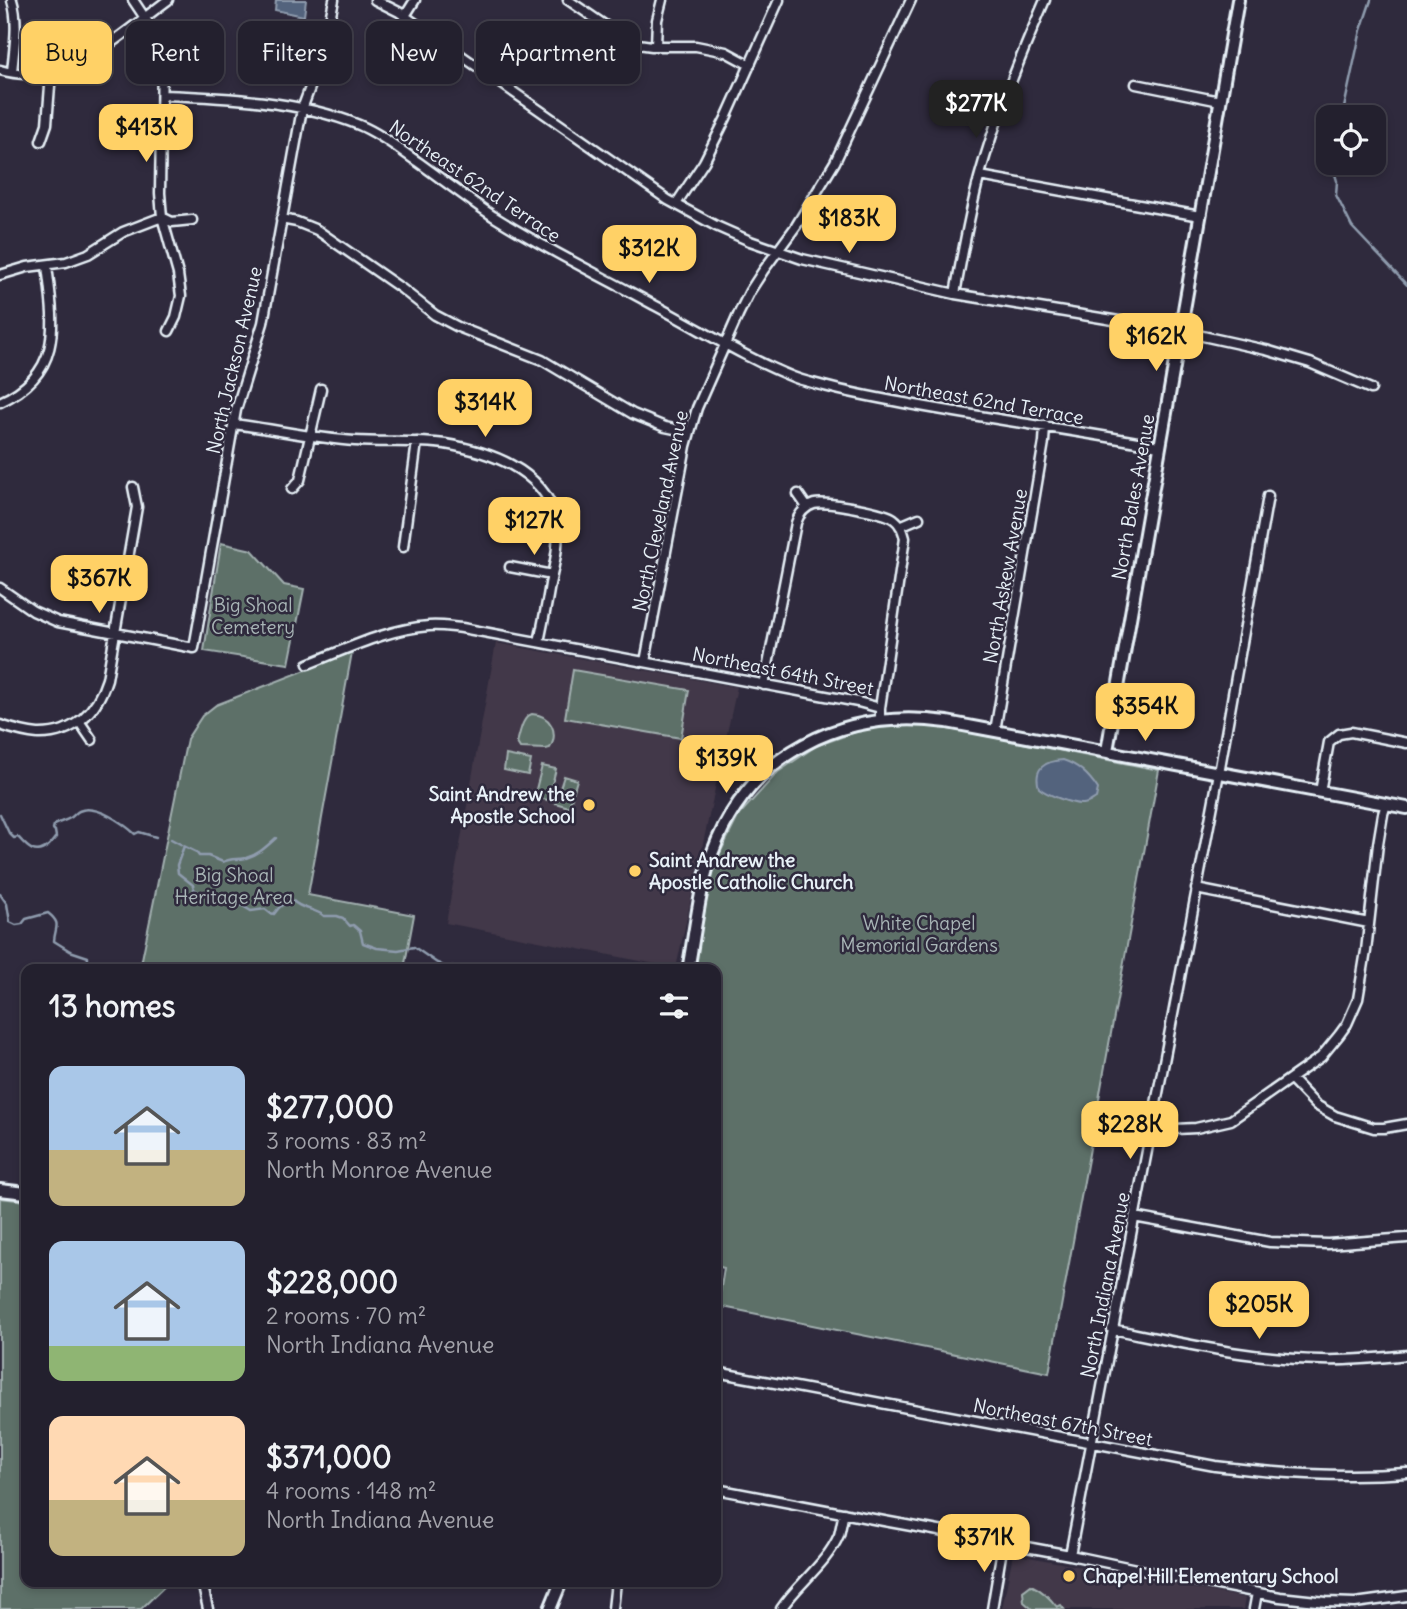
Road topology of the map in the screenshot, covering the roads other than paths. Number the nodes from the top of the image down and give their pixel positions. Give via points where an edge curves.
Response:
1 (12, 0) edge
2 (133, 0) edge
3 (168, 0) edge
4 (334, 0) edge
5 (375, 0) edge
6 (415, 0) edge
7 (568, 0) edge
8 (662, 0) edge
9 (779, 0) edge
10 (911, 0) edge
11 (1045, 0) edge
12 (1238, 0) edge
13 (405, 16) junction
14 (144, 18) junction
15 (112, 41) edge
16 (656, 46) junction
17 (750, 65) junction
18 (0, 70) edge
19 (12, 72) junction
20 (21, 72) edge
21 (50, 84) edge
22 (1136, 84) dead end
23 (162, 95) junction
24 (1220, 101) junction
25 (302, 109) junction
26 (41, 141) dead end
27 (980, 176) junction
28 (676, 204) junction
29 (1200, 216) junction
30 (162, 218) junction
31 (192, 219) dead end
32 (281, 219) junction
33 (777, 251) junction
34 (47, 266) junction
35 (0, 275) edge
36 (955, 294) junction
37 (169, 331) dead end
38 (1180, 331) junction
39 (725, 343) junction
40 (321, 389) dead end
41 (1371, 389) dead end
42 (0, 402) edge
43 (233, 424) junction
44 (1045, 426) junction
45 (689, 432) junction
46 (311, 435) junction
47 (417, 442) junction
48 (1159, 446) junction
49 (133, 487) dead end
50 (292, 489) dead end
51 (797, 494) dead end
52 (1268, 496) dead end
53 (807, 507) junction
54 (919, 518) dead end
55 (900, 526) junction
56 (404, 547) dead end
57 (510, 567) dead end
58 (552, 575) junction
59 (0, 588) edge
60 (115, 633) junction
61 (539, 642) junction
62 (645, 662) junction
63 (309, 664) dead end
64 (764, 685) junction
65 (880, 708) junction
66 (79, 721) junction
67 (880, 721) junction
68 (0, 725) edge
69 (995, 731) junction
70 (92, 740) dead end
71 (1407, 743) edge
72 (1107, 751) junction
73 (1219, 773) junction
74 (1320, 792) junction
75 (1386, 804) junction
76 (1407, 808) edge
77 (1196, 889) junction
78 (1369, 923) junction
79 (689, 964) edge
80 (1291, 1079) junction
81 (1407, 1124) edge
82 (1152, 1127) junction
83 (0, 1191) edge
84 (21, 1193) edge
85 (1134, 1217) junction
86 (1407, 1238) edge
87 (1112, 1329) junction
88 (1407, 1355) edge
89 (721, 1373) edge
90 (1092, 1444) junction
91 (1407, 1473) edge
92 (721, 1490) edge
93 (844, 1513) junction
94 (1003, 1543) junction
95 (1070, 1555) junction
96 (203, 1587) edge
97 (559, 1587) edge
98 (616, 1587) edge
99 (1257, 1593) junction
100 (1407, 1596) edge
101 (208, 1609) edge
102 (550, 1609) edge
103 (614, 1609) edge
104 (781, 1609) edge
105 (992, 1609) edge
106 (1254, 1609) edge

1 - 19 street
2 - 14 street
3 - 14 street
4 - 25 street, North Jackson Avenue via 323,53
5 - 13 street
6 - 13 street
7 - 16 street via 631,43
8 - 16 street
9 - 17 street
10 - 33 street, North Cleveland Avenue via 835,162
11 - 27 street via 1009,85
12 - 24 street, North Bales Avenue
13 - 28 street
14 - 15 street
14 - 23 street via 162,54
16 - 17 street via 726,52
17 - 28 street via 704,162
18 - 19 street
19 - 20 street
21 - 26 street
22 - 24 street
23 - 25 street, Northeast 62nd Terrace via 231,98
23 - 30 street
24 - 29 street, North Bales Avenue
25 - 32 street, North Jackson Avenue
25 - 39 street, Northeast 62nd Terrace via 374,133 523,234
27 - 29 street
27 - 36 street
28 - 33 street
29 - 38 street, North Bales Avenue
30 - 31 street via 172,222
30 - 34 street via 123,232 88,254
30 - 37 street via 180,284 179,306
32 - 43 street, North Jackson Avenue via 263,323
32 - 45 street via 317,230 458,327 542,360 633,414
33 - 36 street
33 - 39 street, North Cleveland Avenue via 750,291
34 - 35 street
34 - 42 street via 53,316 47,357 23,389
36 - 38 street
38 - 41 street via 1285,355
38 - 48 street, North Bales Avenue
39 - 44 street, Northeast 62nd Terrace via 806,381 983,418
39 - 45 street, North Cleveland Avenue
40 - 46 street
43 - 46 street
43 - 60 street, North Jackson Avenue via 194,649
44 - 48 street, Northeast 62nd Terrace
44 - 69 street, North Askew Avenue
45 - 62 street, North Cleveland Avenue
46 - 47 street
46 - 50 street via 300,480
47 - 56 street
47 - 58 street via 478,452 532,479 546,495 557,527
48 - 72 street, North Bales Avenue
49 - 60 street via 137,506
51 - 53 street
52 - 73 street, North Indiana Avenue
53 - 55 street via 823,503 883,513
53 - 64 street via 796,523
54 - 55 street
55 - 65 street via 905,538
57 - 58 street
58 - 61 street
59 - 60 street via 46,617
60 - 66 street via 103,692
61 - 62 street, Northeast 64th Street
61 - 63 street, Northeast 64th Street via 430,626 399,630
62 - 64 street, Northeast 64th Street
64 - 65 street, Northeast 64th Street
65 - 67 street, Northeast 64th Street
66 - 68 street via 42,734
66 - 70 street
67 - 69 street, Northeast 64th Street via 928,719
67 - 79 street via 847,726 796,749 763,775 739,803 709,863
69 - 72 street, Northeast 64th Street
71 - 74 street via 1351,732 1339,734 1329,742
72 - 73 street, Northeast 64th Street
73 - 74 street, Northeast 64th Street
73 - 77 street, North Indiana Avenue
74 - 75 street, Northeast 64th Street
75 - 76 street, Northeast 64th Street
75 - 78 street
77 - 78 street
77 - 82 street, North Indiana Avenue
78 - 80 street via 1358,999 1350,1017 1321,1057
80 - 81 street via 1316,1105 1335,1116 1374,1128
80 - 82 street via 1231,1120 1196,1128
82 - 85 street, North Indiana Avenue
83 - 84 street
85 - 86 street via 1281,1242
85 - 87 street, North Indiana Avenue
87 - 88 street via 1285,1359
87 - 90 street, North Indiana Avenue
89 - 90 street, Northeast 67th Street
90 - 91 street, Northeast 67th Street via 1254,1471 1333,1476
90 - 95 street, North Indiana Avenue
92 - 93 street
93 - 94 street
93 - 104 street via 830,1550
94 - 95 street
94 - 105 street
95 - 99 street
96 - 101 street
97 - 102 street
98 - 103 street
99 - 100 street via 1346,1603
99 - 106 street

